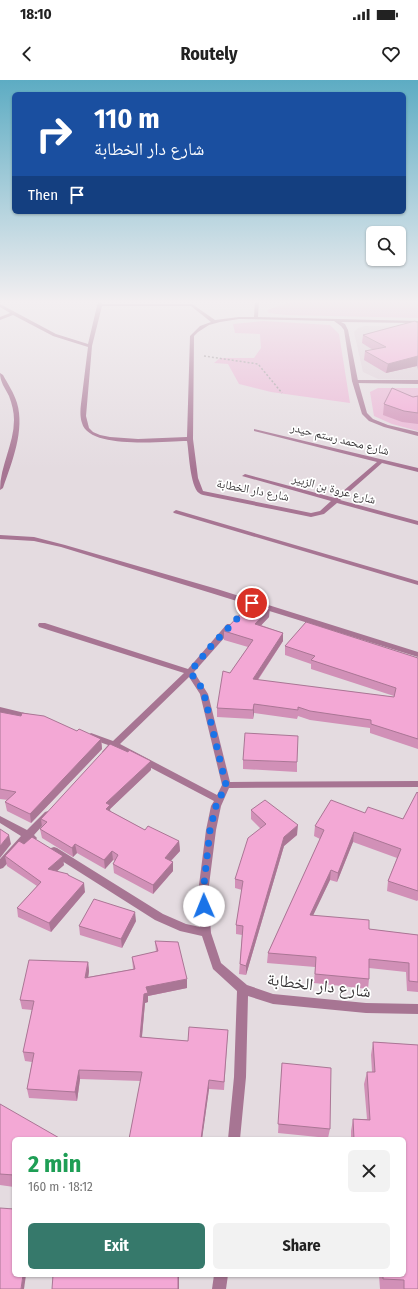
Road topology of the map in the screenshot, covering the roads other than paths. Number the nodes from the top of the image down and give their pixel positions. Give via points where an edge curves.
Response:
1 (89, 356) edge
2 (191, 356) edge
3 (351, 356) edge
4 (0, 375) edge
5 (355, 381) junction
6 (418, 382) edge
7 (256, 430) dead end
8 (418, 434) edge
9 (190, 439) junction
10 (381, 461) junction
11 (418, 470) edge
12 (245, 476) dead end
13 (0, 488) edge
14 (336, 501) junction
15 (176, 512) dead end
16 (418, 523) edge
17 (0, 537) edge
18 (418, 583) edge
19 (237, 619) edge
20 (42, 625) dead end
21 (418, 655) edge
22 (190, 672) junction
23 (0, 710) edge
24 (41, 719) edge
25 (80, 732) edge
26 (113, 744) junction
27 (97, 761) edge
28 (418, 784) edge
29 (226, 785) junction
30 (219, 800) junction
31 (55, 807) edge
32 (0, 819) edge
33 (28, 835) junction
34 (0, 865) edge
35 (206, 933) junction
36 (243, 989) junction
37 (418, 1009) edge
38 (234, 1137) edge
39 (221, 1277) edge
40 (219, 1289) edge

1 - 9 street via 83,416 85,427 92,434 107,439
2 - 9 street, شارع دار الخطابة
3 - 5 street
4 - 13 street via 15,404 16,417 13,446
5 - 6 street
5 - 8 street via 364,413 371,420
7 - 10 street, شارع محمد رستم حيدر
9 - 14 street, شارع دار الخطابة via 195,478 201,492 311,515 322,514
10 - 11 street, شارع محمد رستم حيدر
10 - 14 street, شارع دار الخطابة
12 - 14 street, شارع عروة بن الزبير
14 - 16 street, شارع عروة بن الزبير
15 - 18 street
17 - 21 street via 47,541 250,606
19 - 22 street
20 - 22 street
22 - 26 street
22 - 29 street via 204,694
23 - 24 street
25 - 26 street
26 - 27 street
26 - 30 street
28 - 29 street
29 - 30 street, شارع دار الخطابة
30 - 35 street, شارع دار الخطابة via 210,830 203,893
31 - 33 street
32 - 33 street
33 - 34 street
33 - 35 street via 159,917 184,928
35 - 36 street, شارع دار الخطابة via 217,966
36 - 37 street, شارع دار الخطابة via 273,999 366,1008
36 - 38 street via 240,1077
39 - 40 street

